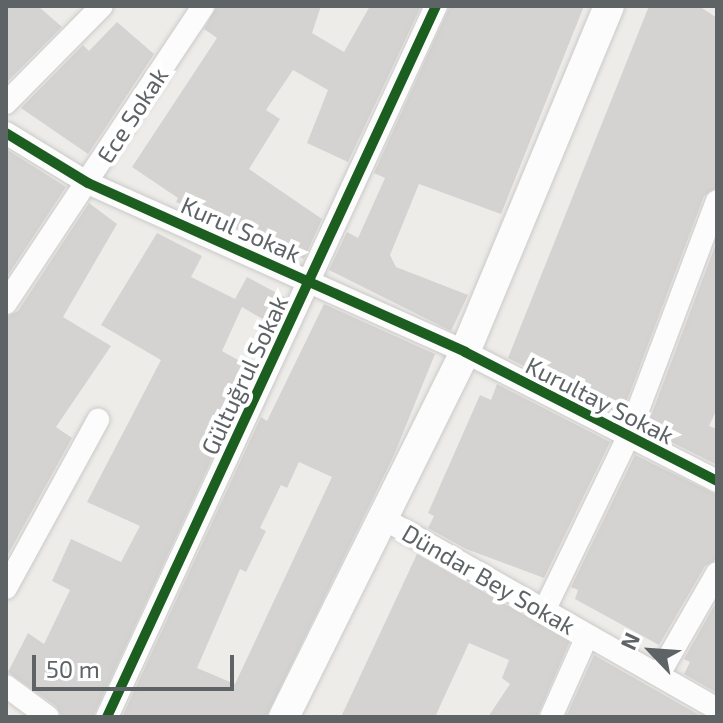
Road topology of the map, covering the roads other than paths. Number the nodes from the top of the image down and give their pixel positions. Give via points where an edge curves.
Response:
1 (102, 6) edge
2 (203, 6) edge
3 (436, 6) edge
4 (609, 6) edge
5 (6, 103) edge
6 (6, 133) edge
7 (88, 183) junction
8 (717, 201) edge
9 (310, 281) junction
10 (6, 303) edge
11 (465, 352) junction
12 (98, 420) dead end
13 (627, 439) junction
14 (717, 481) edge
15 (386, 520) junction
16 (717, 573) edge
17 (6, 588) edge
18 (543, 613) junction
19 (587, 636) junction
20 (659, 674) junction
21 (6, 686) edge
22 (717, 709) edge
23 (48, 717) edge
24 (107, 717) edge
25 (284, 717) edge
26 (551, 717) edge

1 - 5 street
2 - 7 street, Ece Sokak
3 - 9 street, Gültuğrul Sokak
4 - 11 main road
6 - 7 street, Kurul Sokak
7 - 9 street, Kurul Sokak
7 - 10 street, Ece Sokak
8 - 13 street
9 - 11 street, Kurul Sokak
9 - 24 street, Gültuğrul Sokak
11 - 13 street, Kurultay Sokak
11 - 15 main road
12 - 17 street
13 - 14 street, Kurultay Sokak
13 - 18 street
15 - 18 street, Dündar Bey Sokak
15 - 25 main road
16 - 20 street
18 - 19 street, Dündar Bey Sokak
19 - 20 street, Dündar Bey Sokak
19 - 26 street
20 - 22 street, Dündar Bey Sokak
21 - 23 street

